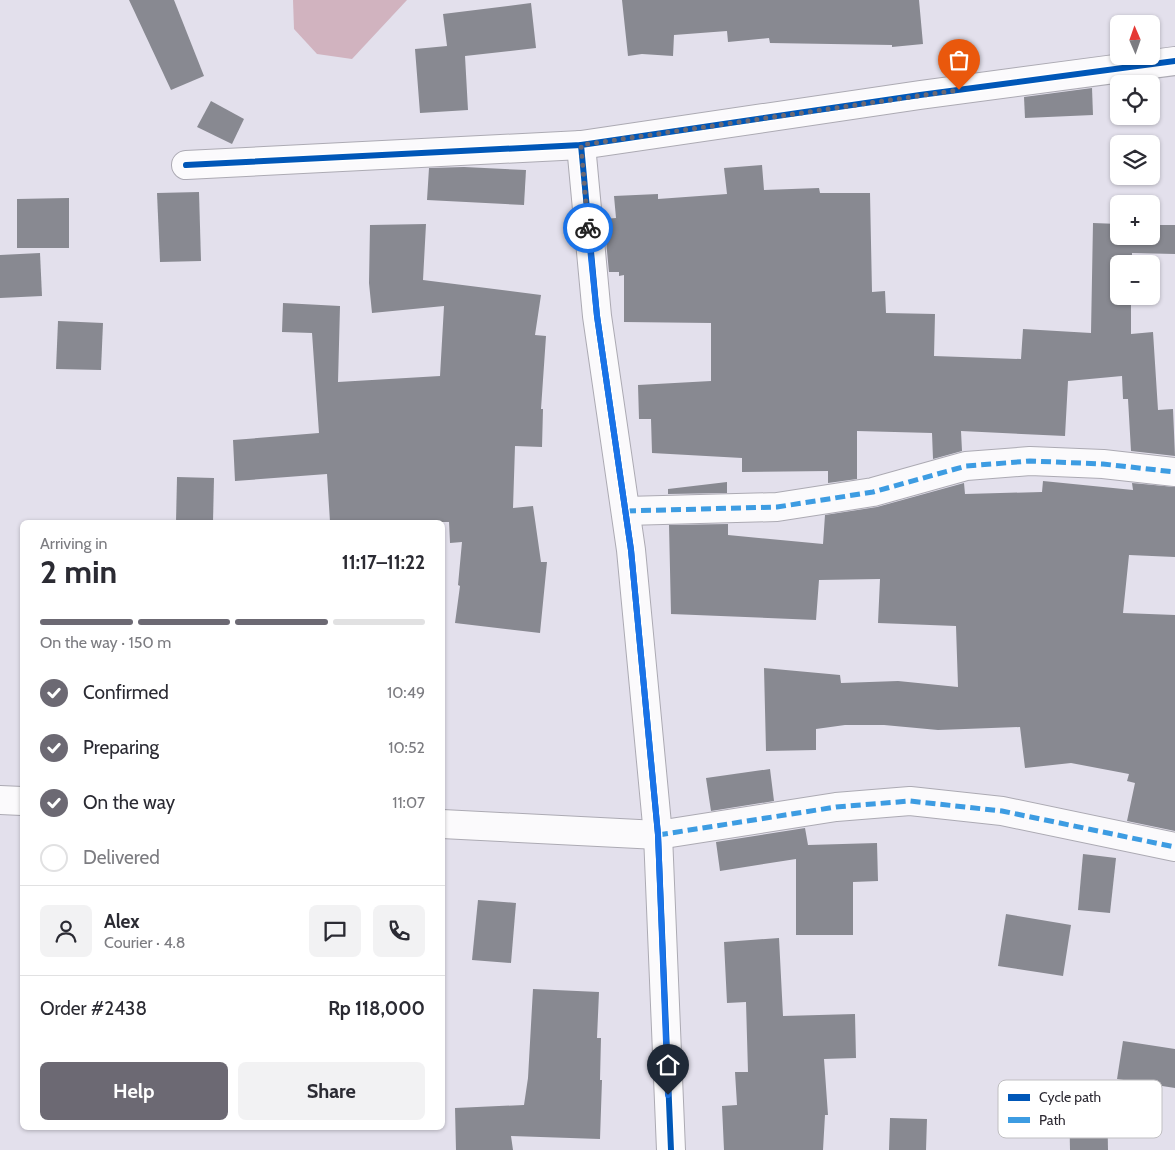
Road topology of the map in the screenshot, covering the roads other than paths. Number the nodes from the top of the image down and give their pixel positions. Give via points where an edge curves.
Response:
1 (1175, 61) edge
2 (581, 145) junction
3 (186, 165) dead end
4 (1175, 472) edge
5 (626, 511) junction
6 (0, 800) edge
7 (20, 801) edge
8 (445, 824) edge
9 (658, 834) junction
10 (1175, 847) edge
11 (671, 1150) edge

1 - 2 street
2 - 3 street
2 - 5 street via 597,316
4 - 5 street via 1103,464 1030,462 966,466 873,492 777,507
5 - 9 street
6 - 7 street
8 - 9 street
9 - 10 street via 836,807 910,801 1002,811
9 - 11 street

